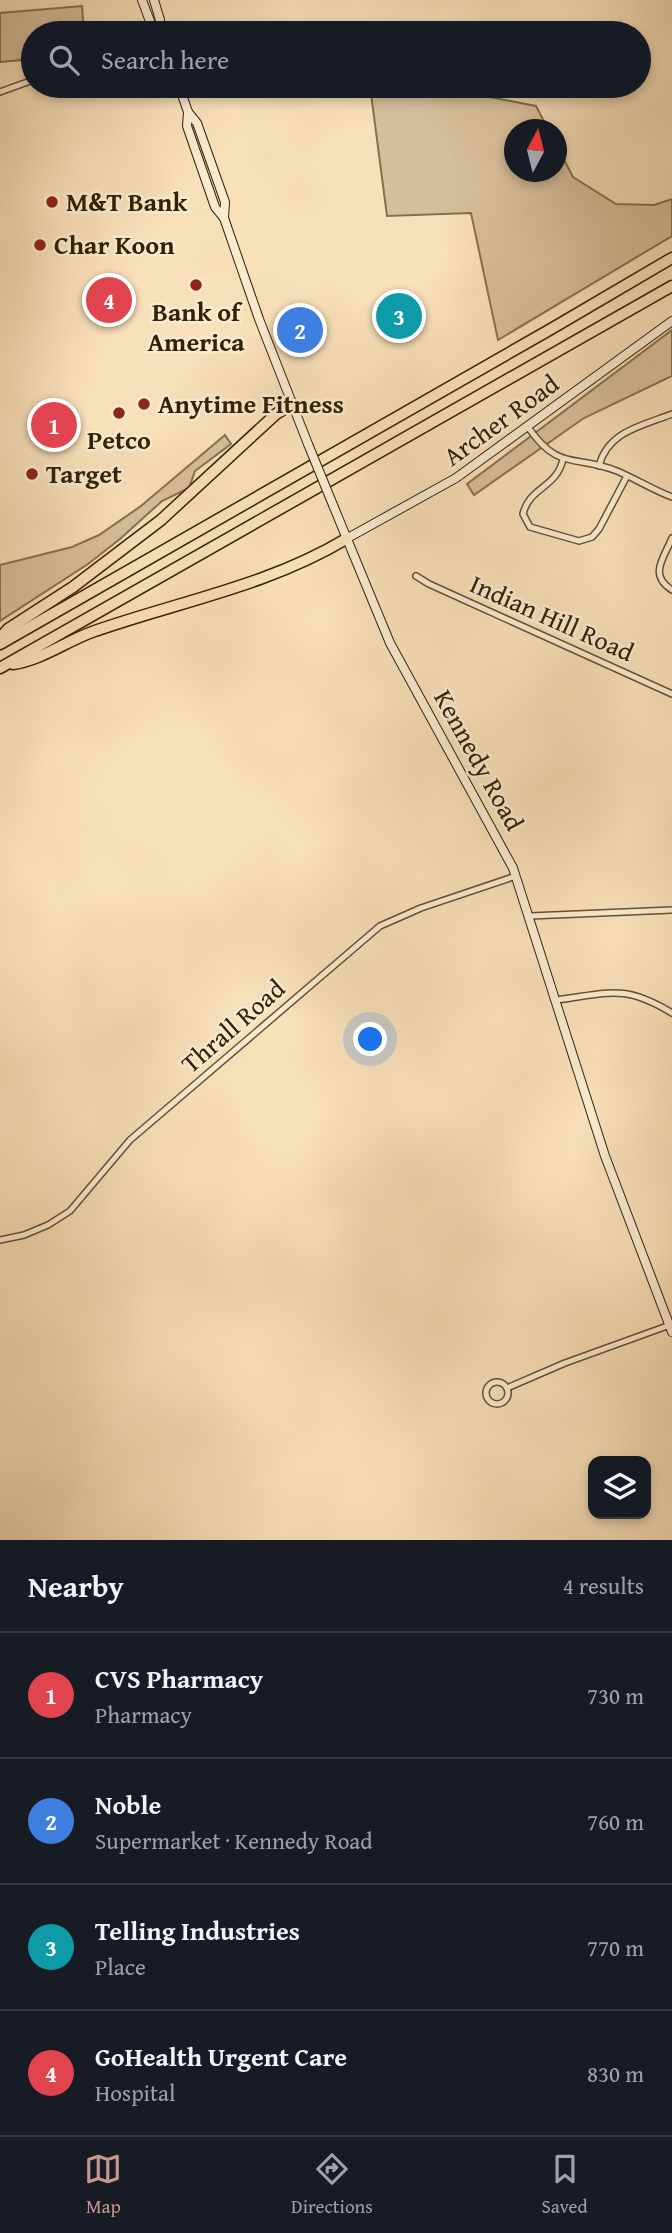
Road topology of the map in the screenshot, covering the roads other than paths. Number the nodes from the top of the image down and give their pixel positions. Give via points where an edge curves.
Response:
1 (142, 0) edge
2 (154, 0) edge
3 (150, 21) edge
4 (160, 21) edge
5 (21, 84) edge
6 (0, 92) edge
7 (183, 98) edge
8 (672, 258) edge
9 (672, 286) edge
10 (672, 321) edge
11 (292, 404) junction
12 (672, 414) edge
13 (528, 427) junction
14 (563, 459) junction
15 (599, 466) junction
16 (627, 476) junction
17 (672, 497) edge
18 (672, 538) edge
19 (346, 539) junction
20 (416, 576) dead end
21 (672, 590) edge
22 (0, 638) edge
23 (0, 643) edge
24 (2, 667) edge
25 (672, 694) edge
26 (516, 876) junction
27 (672, 909) edge
28 (530, 916) junction
29 (557, 1000) junction
30 (672, 1013) edge
31 (0, 1241) edge
32 (671, 1329) edge
33 (507, 1388) junction

1 - 3 street
2 - 4 street
5 - 6 street
7 - 11 street, Kennedy Road via 187,126 215,207 224,218
8 - 23 highway
9 - 24 highway
10 - 13 street, Archer Road
11 - 19 street, Kennedy Road, bridge
11 - 22 highway via 275,414 155,525
12 - 15 street via 610,442
13 - 14 street via 545,449
13 - 19 street, Archer Road via 442,487
14 - 15 street
14 - 16 street via 556,477 527,502 523,514 530,527 579,541 592,537
15 - 16 street
16 - 17 street
18 - 21 street via 659,575
19 - 24 highway via 258,581 92,632 33,659
19 - 26 street, Kennedy Road via 390,643
20 - 25 street, Indian Hill Road
26 - 28 street, Kennedy Road
26 - 31 street, Thrall Road via 380,926 130,1140 70,1211 48,1225
27 - 28 street
28 - 29 street, Kennedy Road
29 - 30 street via 613,992 648,1000
29 - 32 street, Kennedy Road via 605,1156
32 - 33 street via 584,1356
33 - 33 street via 494,1383 488,1387 487,1398 501,1404 507,1399

